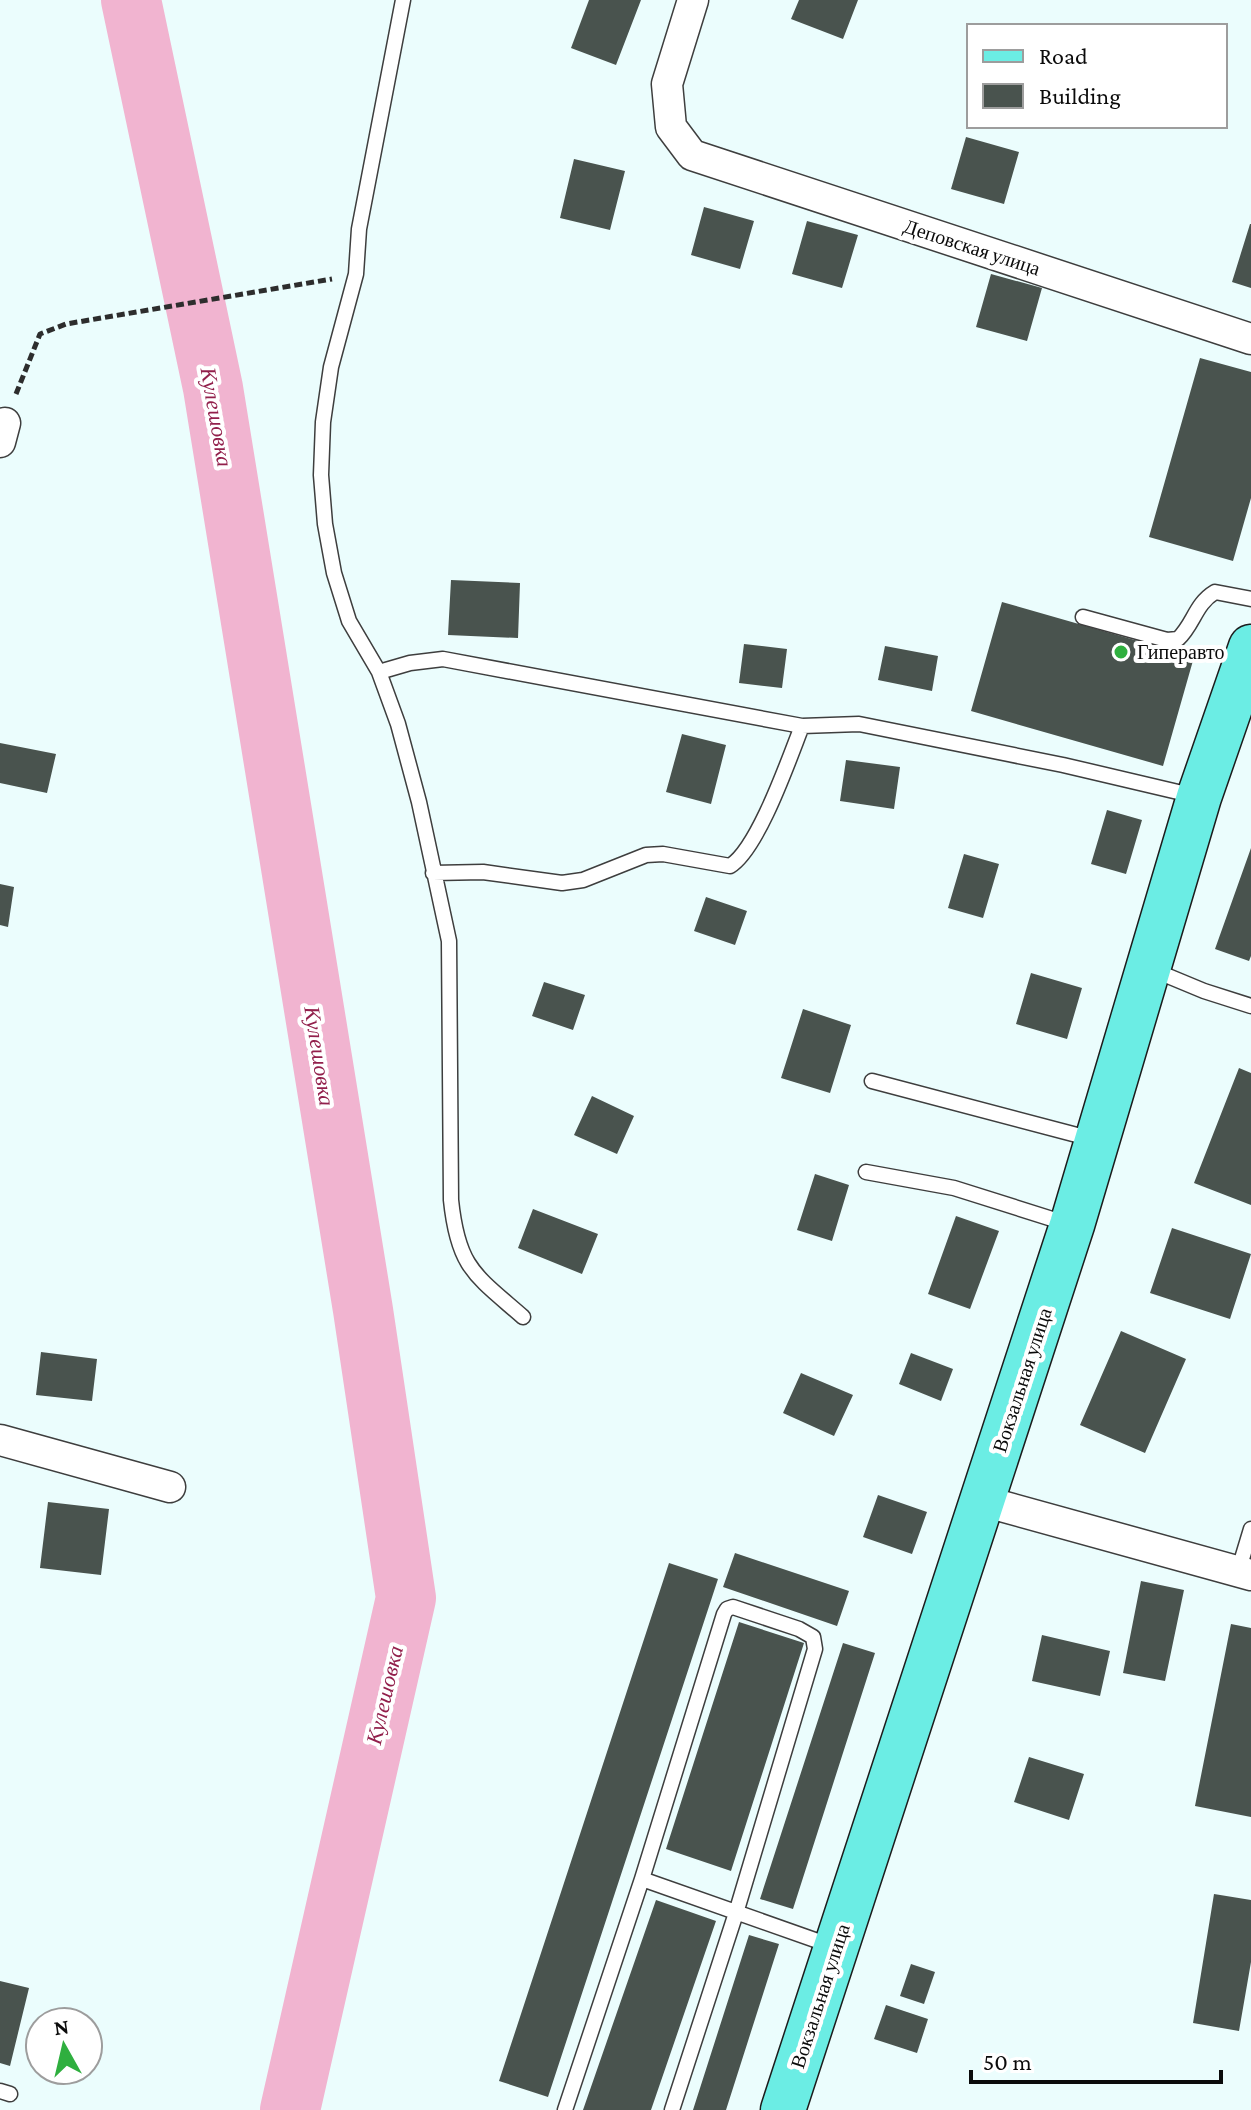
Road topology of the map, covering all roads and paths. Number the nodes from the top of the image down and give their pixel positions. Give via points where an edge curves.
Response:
1 (403, 0) edge
2 (693, 0) edge
3 (356, 274) junction
4 (1251, 339) edge
5 (2, 429) edge
6 (1251, 599) edge
7 (1083, 617) dead end
8 (1251, 647) edge
9 (379, 672) junction
10 (802, 726) junction
11 (1199, 797) junction
12 (433, 873) junction
13 (1147, 968) junction
14 (1251, 1006) edge
15 (872, 1081) dead end
16 (1096, 1140) junction
17 (866, 1172) dead end
18 (1072, 1225) junction
19 (523, 1317) dead end
20 (0, 1440) edge
21 (170, 1487) dead end
22 (983, 1501) junction
23 (1251, 1529) edge
24 (1244, 1573) edge
25 (642, 1879) junction
26 (736, 1913) junction
27 (836, 1947) junction
28 (565, 2110) edge
29 (672, 2110) edge
30 (783, 2110) edge

1 - 3 lane via 362,213
2 - 4 street, Деповская улица via 667,84 671,127 692,155
3 - 5 path via 66,324 40,334
3 - 9 lane via 331,367 321,475 334,573 349,621
6 - 7 lane via 1215,592 1197,608 1178,639
8 - 11 main road, Вокзальная улица
9 - 10 lane via 443,659
9 - 12 lane via 416,789
10 - 11 lane via 859,724
10 - 12 lane via 769,807 740,860 730,866 663,854 562,883 483,872
11 - 13 main road, Вокзальная улица
12 - 19 lane via 449,941 454,1230 466,1265
13 - 14 lane
13 - 16 main road, Вокзальная улица
15 - 16 lane
16 - 18 main road, Вокзальная улица
17 - 18 lane via 954,1188
18 - 22 main road, Вокзальная улица
20 - 21 street
22 - 24 street
22 - 27 main road, Вокзальная улица
23 - 24 lane
25 - 26 lane
25 - 26 lane via 727,1609 799,1629 813,1637 815,1649
25 - 28 lane
26 - 27 lane
26 - 29 lane
27 - 30 main road, Вокзальная улица

